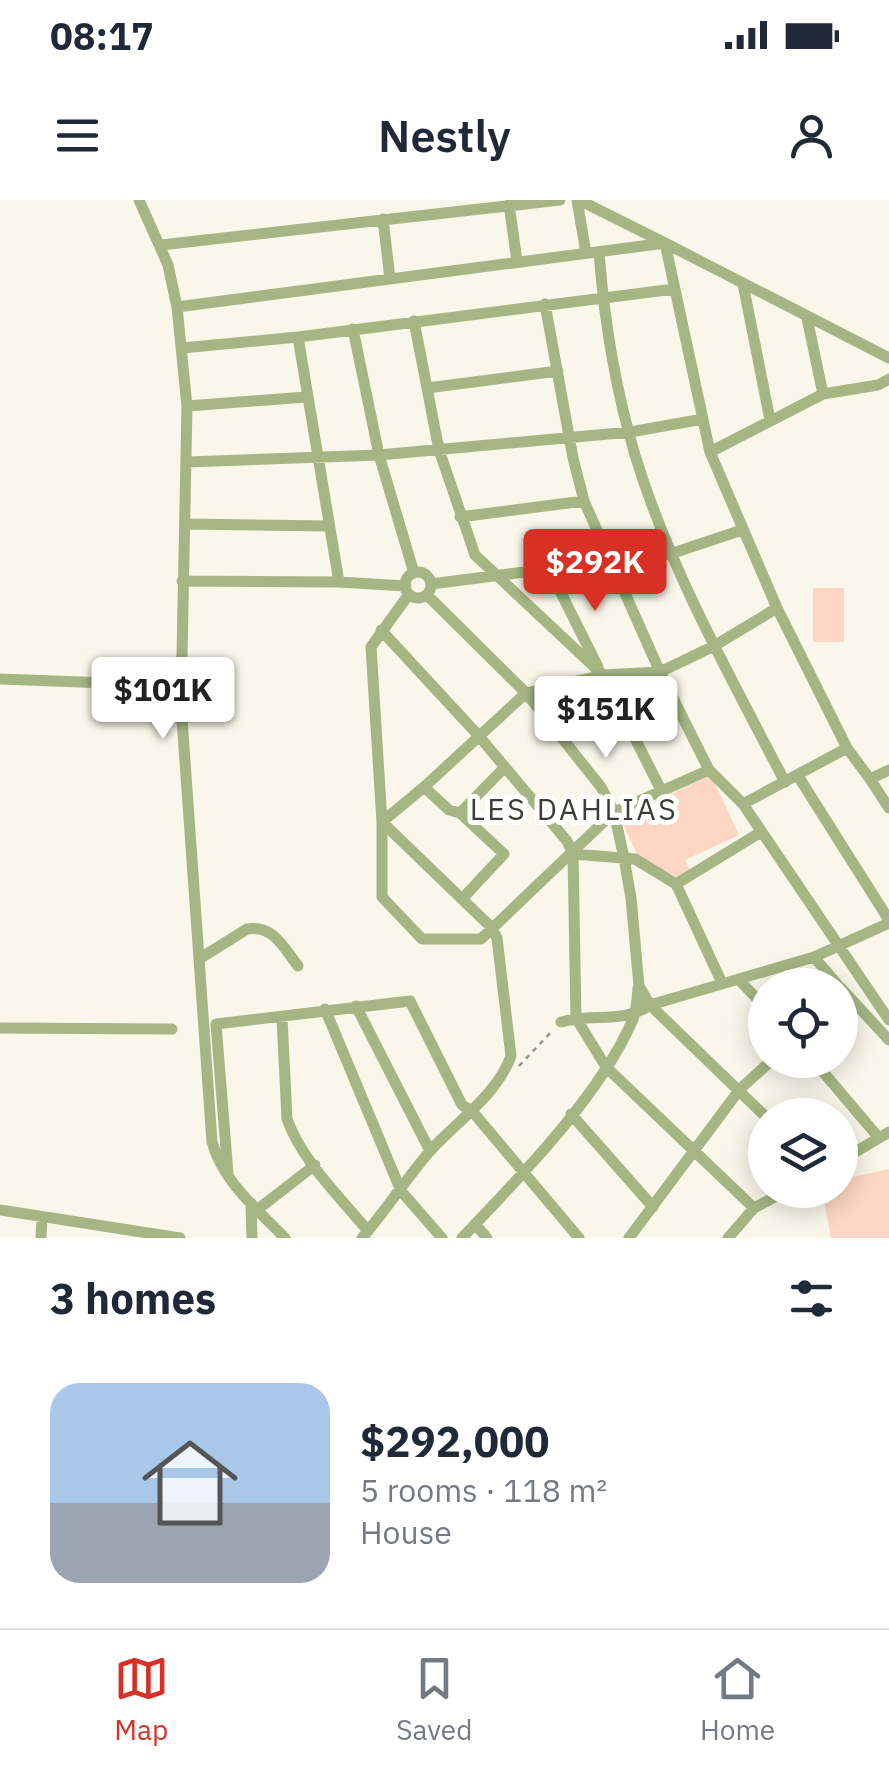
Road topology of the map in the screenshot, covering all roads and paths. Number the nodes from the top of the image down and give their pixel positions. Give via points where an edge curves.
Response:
1 (139, 200) edge
2 (560, 200) edge
3 (578, 200) edge
4 (509, 204) junction
5 (383, 219) junction
6 (665, 243) junction
7 (162, 245) junction
8 (592, 252) junction
9 (518, 262) junction
10 (390, 278) junction
11 (743, 284) junction
12 (674, 289) junction
13 (602, 298) junction
14 (545, 304) junction
15 (178, 306) junction
16 (807, 318) junction
17 (414, 321) junction
18 (353, 329) junction
19 (298, 337) junction
20 (182, 348) junction
21 (889, 358) edge
22 (558, 371) junction
23 (889, 379) edge
24 (427, 388) junction
25 (823, 394) junction
26 (306, 397) junction
27 (188, 406) junction
28 (703, 418) junction
29 (770, 420) junction
30 (630, 432) junction
31 (570, 435) junction
32 (439, 450) junction
33 (710, 452) junction
34 (378, 456) junction
35 (319, 458) junction
36 (187, 462) junction
37 (584, 501) junction
38 (460, 516) junction
39 (186, 524) junction
40 (329, 526) junction
41 (742, 530) junction
42 (673, 553) junction
43 (611, 562) junction
44 (550, 570) junction
45 (414, 573) junction
46 (496, 575) junction
47 (182, 581) junction
48 (339, 582) junction
49 (407, 590) junction
50 (429, 590) junction
51 (777, 608) junction
52 (381, 630) junction
53 (714, 646) junction
54 (660, 672) junction
55 (602, 675) junction
56 (0, 679) edge
57 (134, 684) dead end
58 (526, 694) junction
59 (478, 735) junction
60 (847, 748) junction
61 (504, 767) junction
62 (709, 770) junction
63 (889, 770) edge
64 (792, 779) junction
65 (870, 779) junction
66 (424, 787) junction
67 (662, 792) junction
68 (742, 804) junction
69 (889, 808) edge
70 (614, 812) junction
71 (460, 813) junction
72 (382, 822) junction
73 (761, 832) junction
74 (573, 854) junction
75 (624, 858) junction
76 (676, 884) junction
77 (462, 899) junction
78 (889, 922) edge
79 (492, 927) junction
80 (838, 948) junction
81 (814, 958) junction
82 (199, 959) junction
83 (298, 966) dead end
84 (822, 968) edge
85 (738, 979) junction
86 (722, 983) junction
87 (639, 986) junction
88 (748, 989) edge
89 (650, 1005) junction
90 (356, 1006) junction
91 (858, 1008) edge
92 (325, 1009) junction
93 (635, 1015) junction
94 (282, 1018) junction
95 (576, 1018) junction
96 (889, 1020) edge
97 (561, 1022) joint
98 (0, 1028) edge
99 (172, 1029) dead end
100 (889, 1040) edge
101 (519, 1066) dead end
102 (606, 1066) junction
103 (752, 1078) edge
104 (830, 1078) edge
105 (740, 1089) junction
106 (748, 1098) edge
107 (472, 1111) junction
108 (571, 1114) junction
109 (884, 1135) edge
110 (858, 1150) edge
111 (430, 1151) junction
112 (696, 1151) junction
113 (315, 1165) junction
114 (522, 1171) junction
115 (228, 1179) junction
116 (400, 1192) junction
117 (748, 1202) edge
118 (254, 1206) junction
119 (653, 1207) junction
120 (754, 1208) edge
121 (0, 1210) edge
122 (42, 1218) junction
123 (475, 1224) junction
124 (104, 1232) edge
125 (365, 1234) edge
126 (173, 1237) edge
127 (41, 1238) edge
128 (252, 1238) edge
129 (285, 1238) edge
130 (442, 1238) edge
131 (462, 1238) edge
132 (487, 1238) edge
133 (579, 1238) edge
134 (629, 1238) edge
135 (728, 1238) edge

1 - 7 street
2 - 4 street
3 - 6 street
3 - 8 street
4 - 5 street
4 - 9 street
5 - 7 street
5 - 10 street
6 - 8 street
6 - 11 street
6 - 12 street
7 - 15 street
8 - 9 street
8 - 13 street
9 - 10 street
10 - 15 street
11 - 16 street
11 - 29 street
12 - 13 street
12 - 28 street
13 - 14 street
13 - 30 street
14 - 17 street
14 - 22 street
15 - 20 street
16 - 21 street
16 - 25 street
17 - 18 street
17 - 24 street
18 - 19 street
18 - 34 street
19 - 20 street
19 - 26 street
20 - 27 street
22 - 24 street
22 - 31 street
23 - 25 street
24 - 32 street
25 - 29 street
26 - 27 street
26 - 35 street
27 - 36 street
28 - 30 street
28 - 33 street
29 - 33 street
30 - 31 street
30 - 42 street
31 - 32 street
31 - 37 street
32 - 34 street
32 - 38 street
33 - 41 street
34 - 35 street
34 - 45 street
35 - 36 street
35 - 40 street
36 - 39 street
37 - 38 street
37 - 43 street
38 - 46 street via 475,555
39 - 40 street
39 - 47 street
40 - 48 street
41 - 42 street
41 - 51 street
42 - 43 street
42 - 53 street
43 - 44 street
43 - 54 street
44 - 46 street
44 - 55 street
45 - 49 street
45 - 50 street via 426,574
46 - 50 street
46 - 55 street
47 - 48 street
47 - 82 street via 181,705
48 - 49 street
49 - 50 street via 420,598
49 - 52 street
50 - 58 street
51 - 53 street
51 - 60 street
52 - 59 street
52 - 72 street via 371,647
53 - 54 street
53 - 64 street
54 - 55 street
54 - 62 street
55 - 58 street
55 - 67 street
56 - 57 street
58 - 59 street
58 - 70 street
59 - 61 street
59 - 66 street
60 - 64 street
60 - 65 street
61 - 71 street
61 - 74 street
62 - 67 street
62 - 68 street
63 - 65 street
64 - 68 street
64 - 78 street
65 - 69 street
66 - 71 street
66 - 72 street
67 - 70 street
68 - 73 street
70 - 74 street
70 - 75 street
71 - 77 street via 504,854
72 - 77 street
72 - 79 street via 382,897 422,939 481,939
73 - 76 street
73 - 80 street
74 - 75 street
74 - 79 street
74 - 95 street
75 - 76 street via 650,865
75 - 87 street
76 - 86 street
77 - 79 street
78 - 80 street
79 - 107 street via 511,1056
80 - 81 street
80 - 96 street
81 - 84 street
81 - 85 street
82 - 83 street via 255,928 275,936
82 - 115 street via 212,1142
85 - 86 street
85 - 88 street
86 - 89 street
87 - 89 street
87 - 93 street
89 - 93 street
89 - 105 street
90 - 92 street
90 - 107 street via 410,1001 462,1105
90 - 111 street
91 - 100 street
92 - 94 street
92 - 116 street
93 - 95 street
93 - 102 street
94 - 113 street via 287,1119
94 - 115 street via 216,1024
95 - 97 street
95 - 102 street
97 - 101 path
98 - 99 street
102 - 108 street
102 - 112 street
103 - 105 street
104 - 109 street
105 - 106 street
105 - 112 street
107 - 111 street
107 - 114 street
108 - 114 street
108 - 119 street
109 - 110 street
111 - 116 street
112 - 117 street
112 - 119 street
113 - 118 street
113 - 125 street
114 - 123 street
114 - 133 street
115 - 118 street
116 - 125 street
116 - 130 street
118 - 128 street
118 - 129 street
119 - 134 street
120 - 135 street
121 - 122 street
122 - 124 street
122 - 127 street
123 - 131 street
123 - 132 street
124 - 126 street

